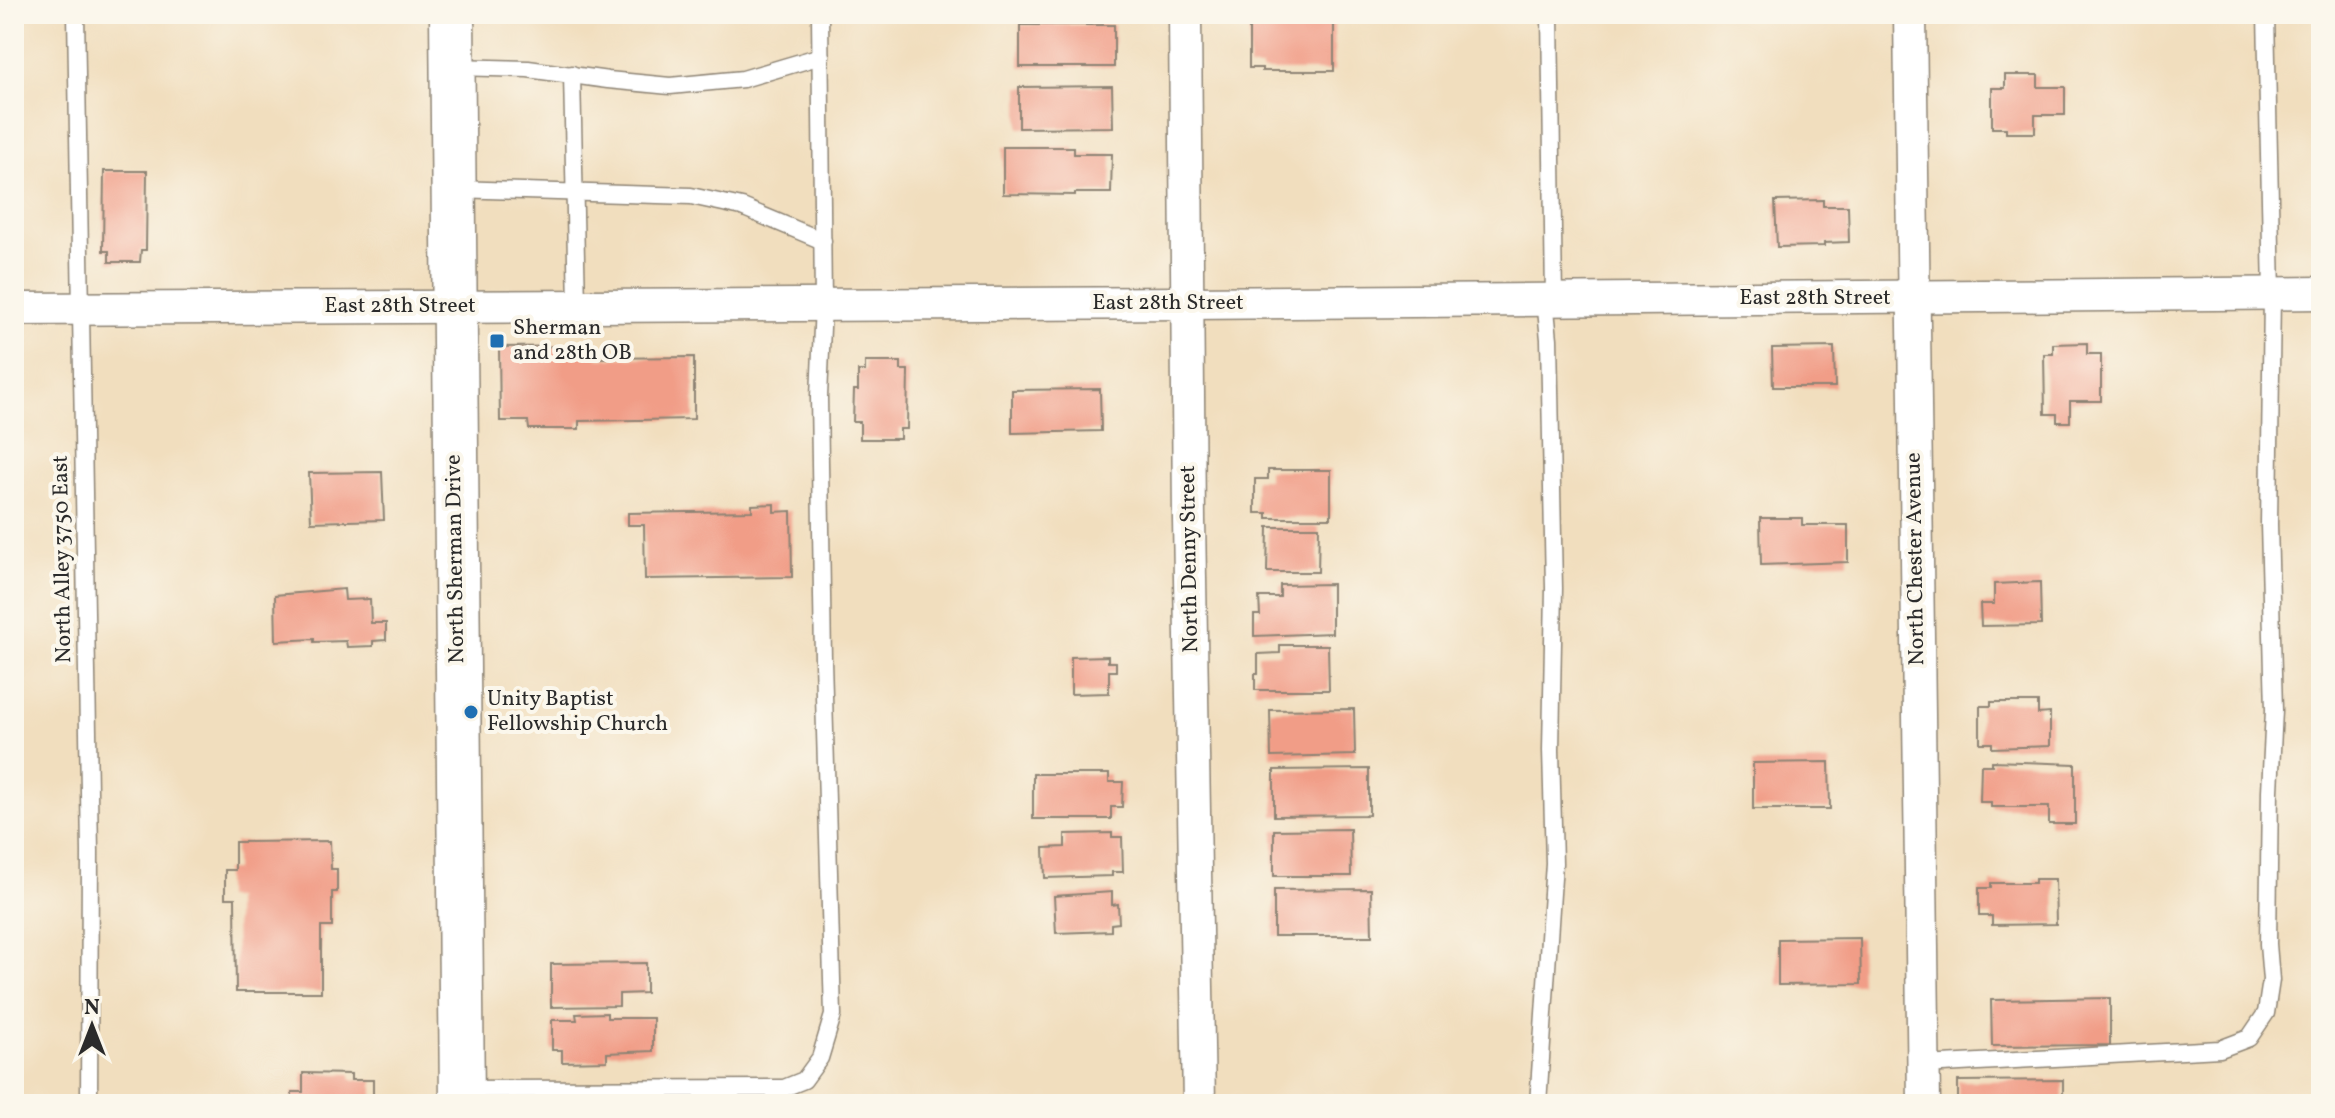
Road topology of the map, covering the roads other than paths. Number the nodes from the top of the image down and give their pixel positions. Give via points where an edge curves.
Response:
1 (76, 14) edge
2 (452, 14) edge
3 (820, 14) edge
4 (1185, 14) edge
5 (1550, 14) edge
6 (1910, 14) edge
7 (2266, 14) edge
8 (821, 56) junction
9 (452, 67) junction
10 (572, 74) junction
11 (454, 189) junction
12 (576, 192) junction
13 (823, 241) junction
14 (2321, 293) edge
15 (2272, 294) junction
16 (1912, 297) junction
17 (1550, 300) junction
18 (1188, 303) junction
19 (823, 304) junction
20 (455, 306) junction
21 (577, 306) junction
22 (14, 309) edge
23 (80, 309) junction
24 (1924, 1065) junction
25 (462, 1096) edge
26 (89, 1104) edge
27 (1199, 1104) edge
28 (1538, 1104) edge
29 (1924, 1104) edge

1 - 23 lane, North Alley 3750 East
2 - 9 main road, North Sherman Drive
3 - 8 lane
4 - 18 street, North Denny Street
5 - 17 lane
6 - 16 street, North Chester Avenue
7 - 15 lane
8 - 10 lane via 743,79 670,86
8 - 13 lane
9 - 10 lane
9 - 11 main road, North Sherman Drive
10 - 12 lane
11 - 12 lane
11 - 20 main road, North Sherman Drive
12 - 13 lane via 691,196 742,207
12 - 21 lane
13 - 19 lane
14 - 15 street, East 28th Street
15 - 16 street, East 28th Street
15 - 24 lane via 2269,524 2274,710 2271,980 2266,1013 2249,1038 2220,1049
16 - 17 street, East 28th Street
16 - 24 street, North Chester Avenue
17 - 18 street, East 28th Street
17 - 28 lane via 1554,863
18 - 19 street, East 28th Street
18 - 27 street, North Denny Street
19 - 21 street, East 28th Street
19 - 25 lane via 819,413 833,1015 820,1058 804,1080 784,1088
20 - 21 street, East 28th Street
20 - 23 street, East 28th Street
20 - 25 main road, North Sherman Drive
22 - 23 street, East 28th Street
23 - 26 lane, North Alley 3750 East
24 - 29 street, North Chester Avenue

